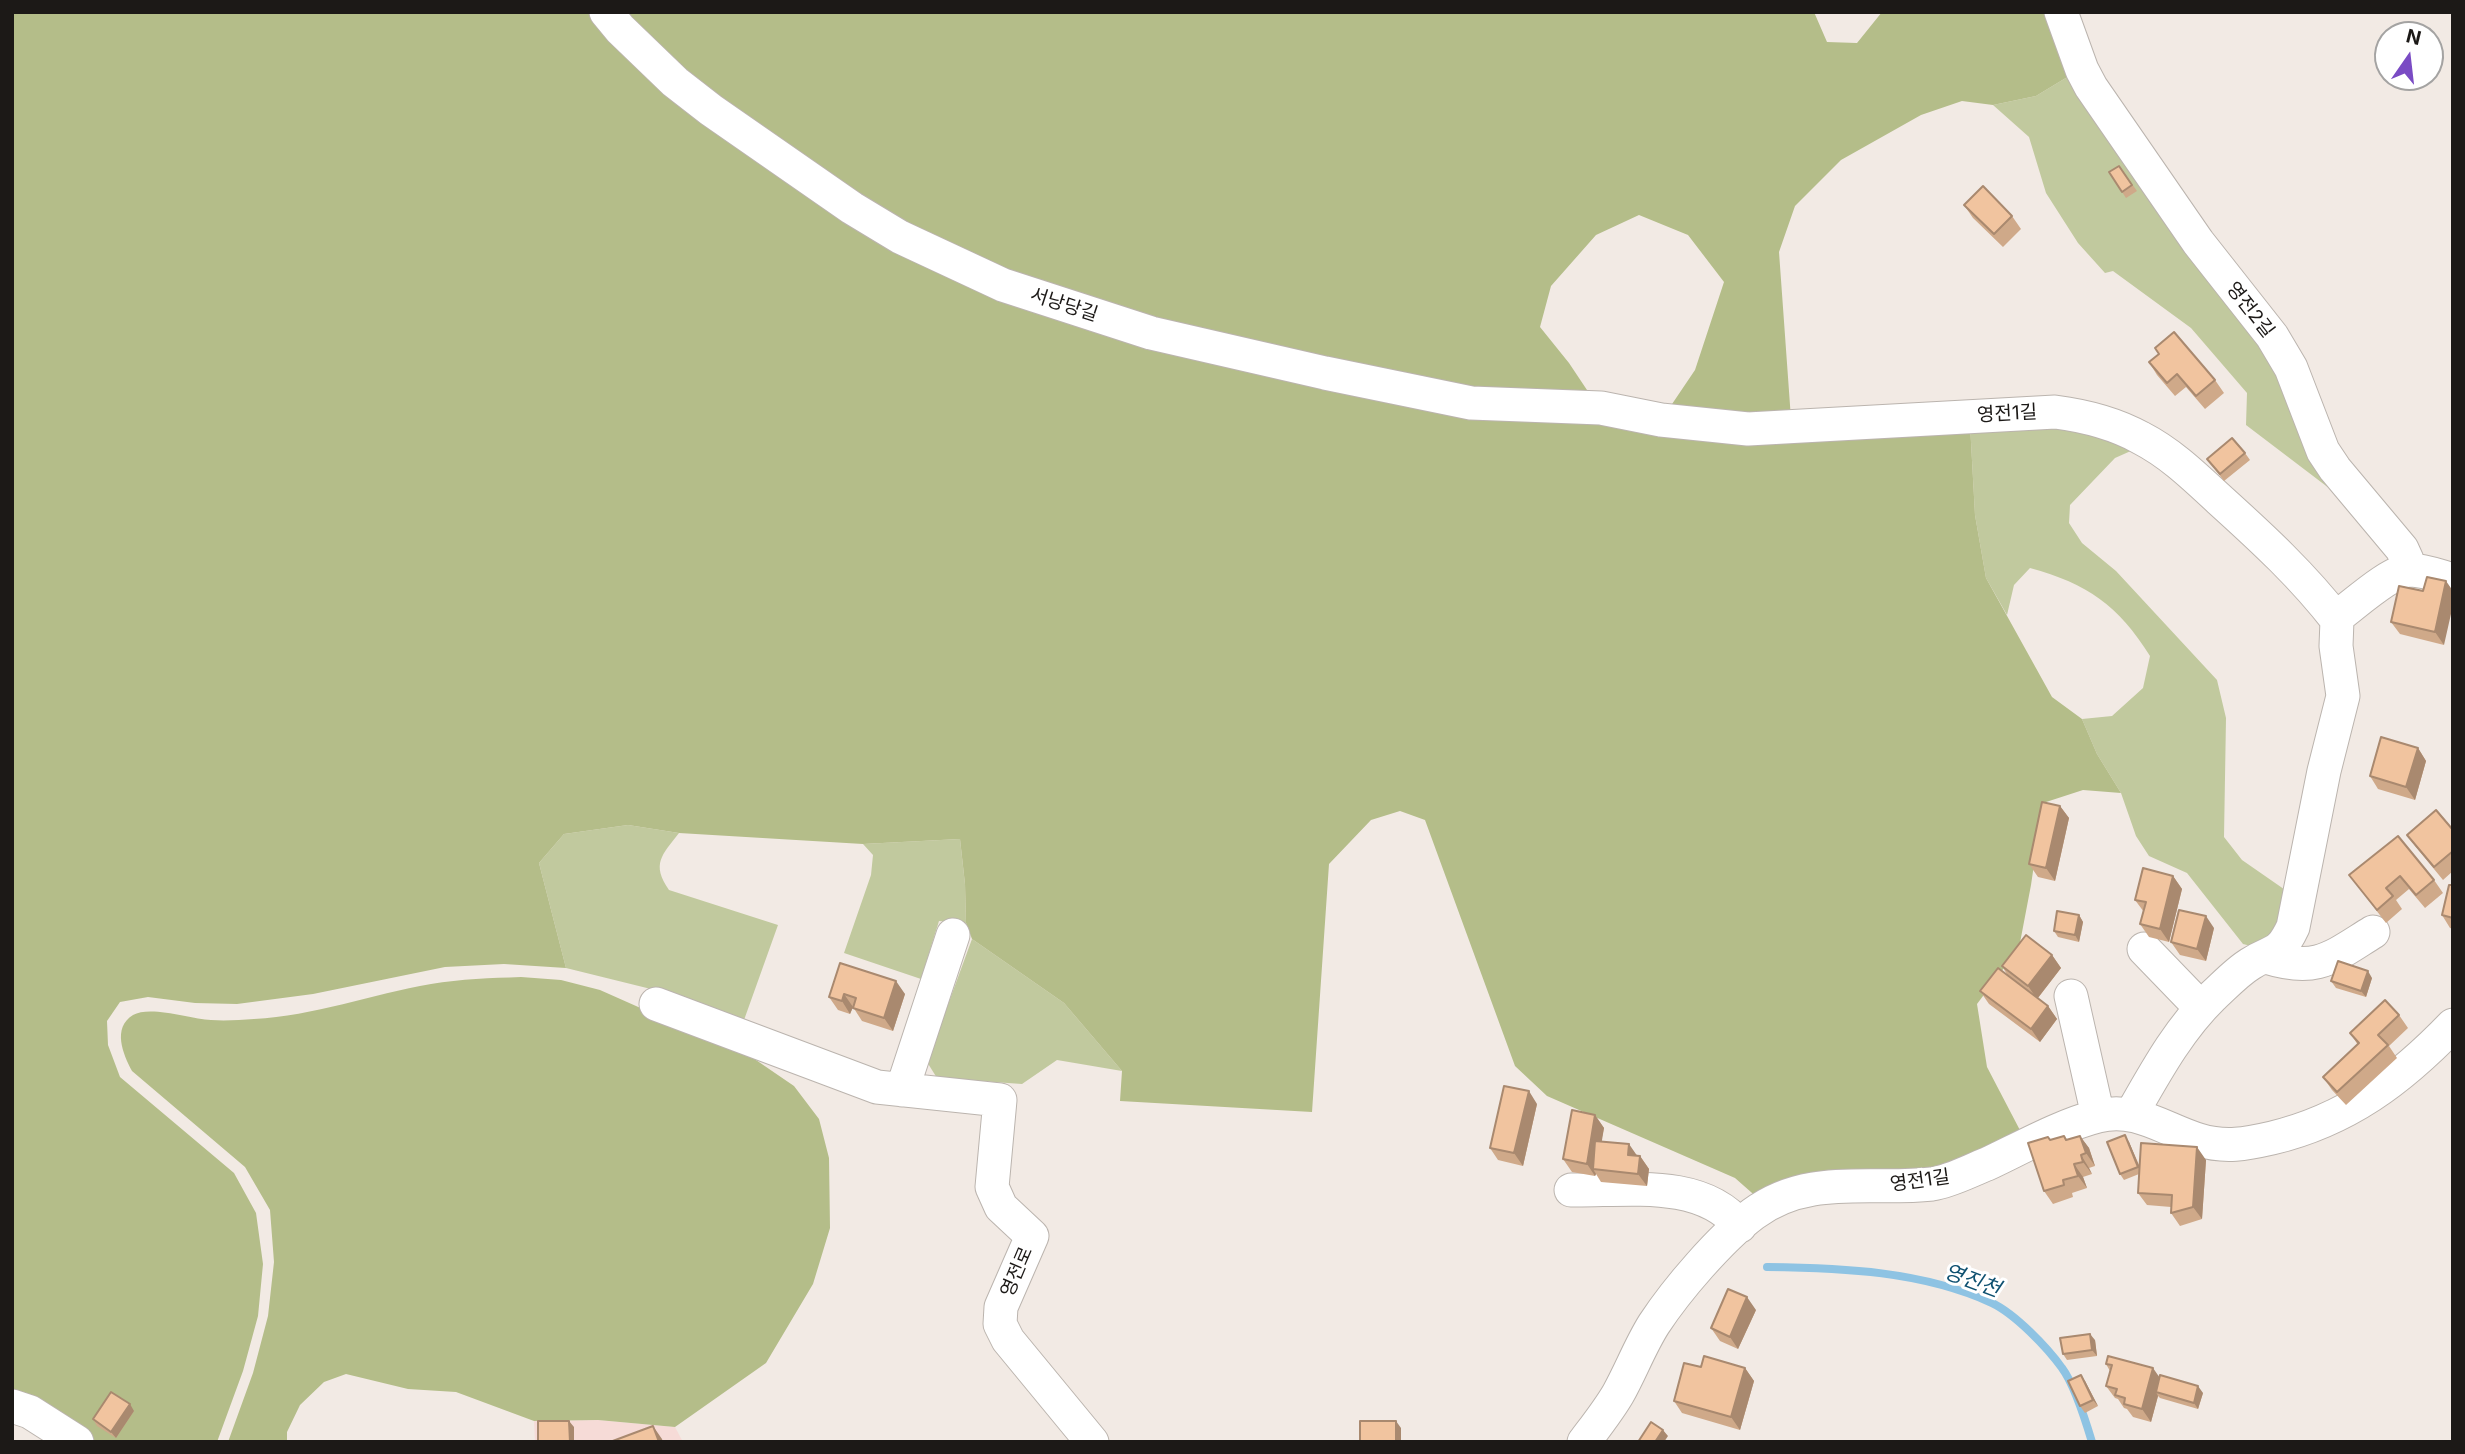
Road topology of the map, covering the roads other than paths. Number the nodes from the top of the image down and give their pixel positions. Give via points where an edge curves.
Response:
1 (607, 12) edge
2 (2061, 12) edge
3 (1601, 408) joint
4 (2408, 570) junction
5 (2453, 580) edge
6 (2337, 620) junction
7 (2374, 932) dead end
8 (953, 935) dead end
9 (2144, 949) dead end
10 (2266, 957) junction
11 (2071, 996) dead end
12 (656, 1004) dead end
13 (2202, 1008) junction
14 (2453, 1025) edge
15 (902, 1090) junction
16 (2131, 1115) junction
17 (2098, 1116) junction
18 (1571, 1190) dead end
19 (1740, 1226) junction
20 (12, 1406) edge
21 (77, 1442) edge
22 (1091, 1442) edge
23 (1584, 1442) edge

1 - 3 lane, 서낭당길 via 675,82 842,202 900,237 1003,285 1151,333 1325,373 1471,403
2 - 4 lane, 영전2길 via 2091,87 2198,242 2273,336 2291,368 2323,451 2402,549
3 - 6 lane, 영전1길 via 1748,429 2055,412 2085,416 2142,438 2176,460 2282,556
4 - 5 lane
4 - 6 lane via 2366,595
6 - 10 lane via 2343,696 2302,891 2286,941
7 - 10 lane via 2317,963 2302,965
8 - 15 lane
9 - 13 lane
10 - 13 lane via 2251,962
11 - 17 lane
12 - 15 lane, 영전로 via 855,1080
13 - 16 lane via 2173,1043
14 - 16 lane, 영전1길 via 2421,1058 2378,1091 2331,1119 2287,1134 2219,1145
15 - 22 lane, 영전로 via 1000,1100 992,1187 1001,1207 1032,1236 1001,1307 1000,1324
16 - 17 lane, 영전1길
17 - 19 lane, 영전1길 via 1937,1183 1813,1187 1774,1200
18 - 19 lane via 1685,1192 1717,1207
19 - 23 lane, 영전1길 via 1655,1323 1618,1394
20 - 21 lane

